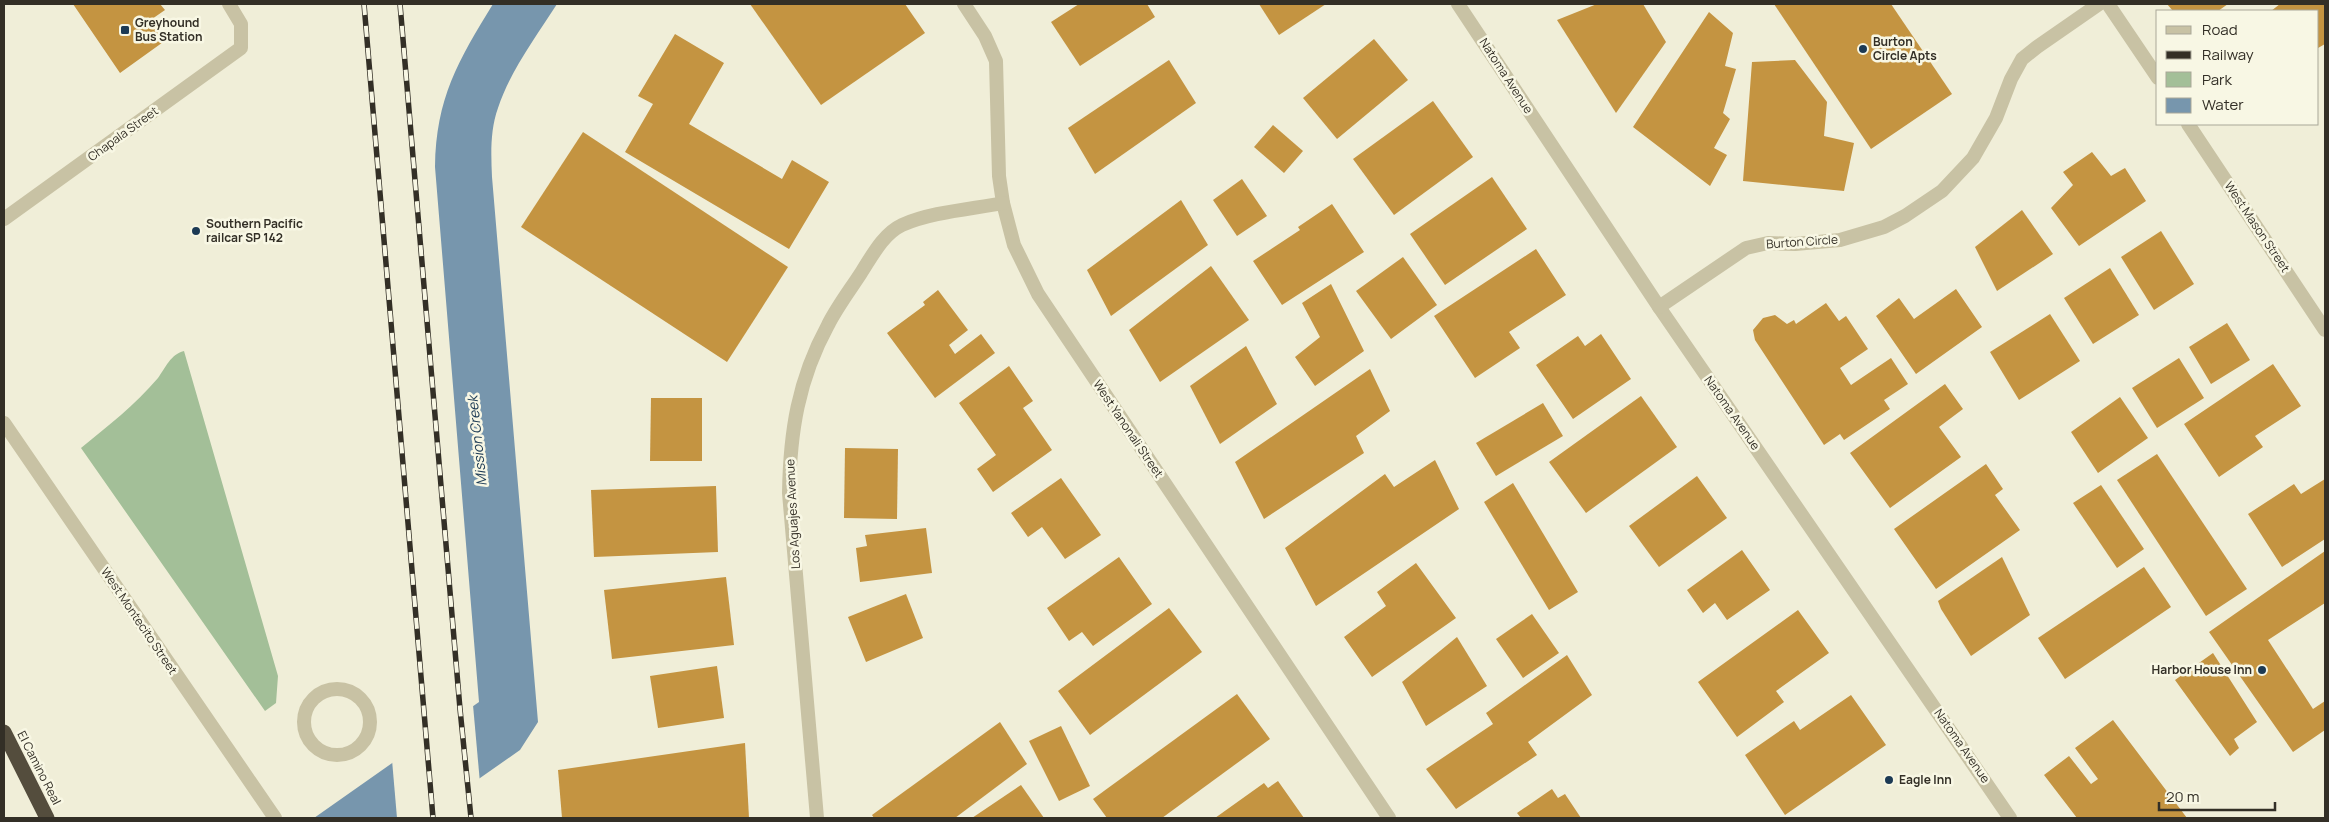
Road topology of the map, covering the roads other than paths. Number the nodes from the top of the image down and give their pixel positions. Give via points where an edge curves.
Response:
1 (229, 4) edge
2 (964, 4) edge
3 (1458, 4) edge
4 (2099, 4) edge
5 (2108, 4) edge
6 (2156, 75) edge
7 (2189, 125) edge
8 (1003, 203) junction
9 (4, 220) edge
10 (1659, 307) junction
11 (2325, 330) edge
12 (4, 423) edge
13 (356, 694) joint
14 (4, 732) edge
15 (47, 818) edge
16 (275, 818) edge
17 (818, 818) edge
18 (1389, 818) edge
19 (2010, 818) edge

1 - 9 street, Chapala Street via 241,24 241,48
2 - 8 street, West Yanonali Street via 985,36 996,61 999,176
3 - 10 street, Natoma Avenue
4 - 10 street, Burton Circle via 2022,60 1996,118 1973,158 1942,191 1884,226 1840,240 1768,243 1746,248
5 - 6 street
7 - 11 street, West Mason Street
8 - 17 street, Los Aguajes Avenue via 922,218 901,226 883,240 828,324 809,364 789,449 789,493
8 - 18 street, West Yanonali Street via 1014,245 1038,294
10 - 19 street, Natoma Avenue
12 - 16 street, West Montecito Street
13 - 13 street via 335,689 324,692 308,706 304,728 311,742 324,753 346,755 364,743 369,733 370,717 364,702
14 - 15 highway, El Camino Real

